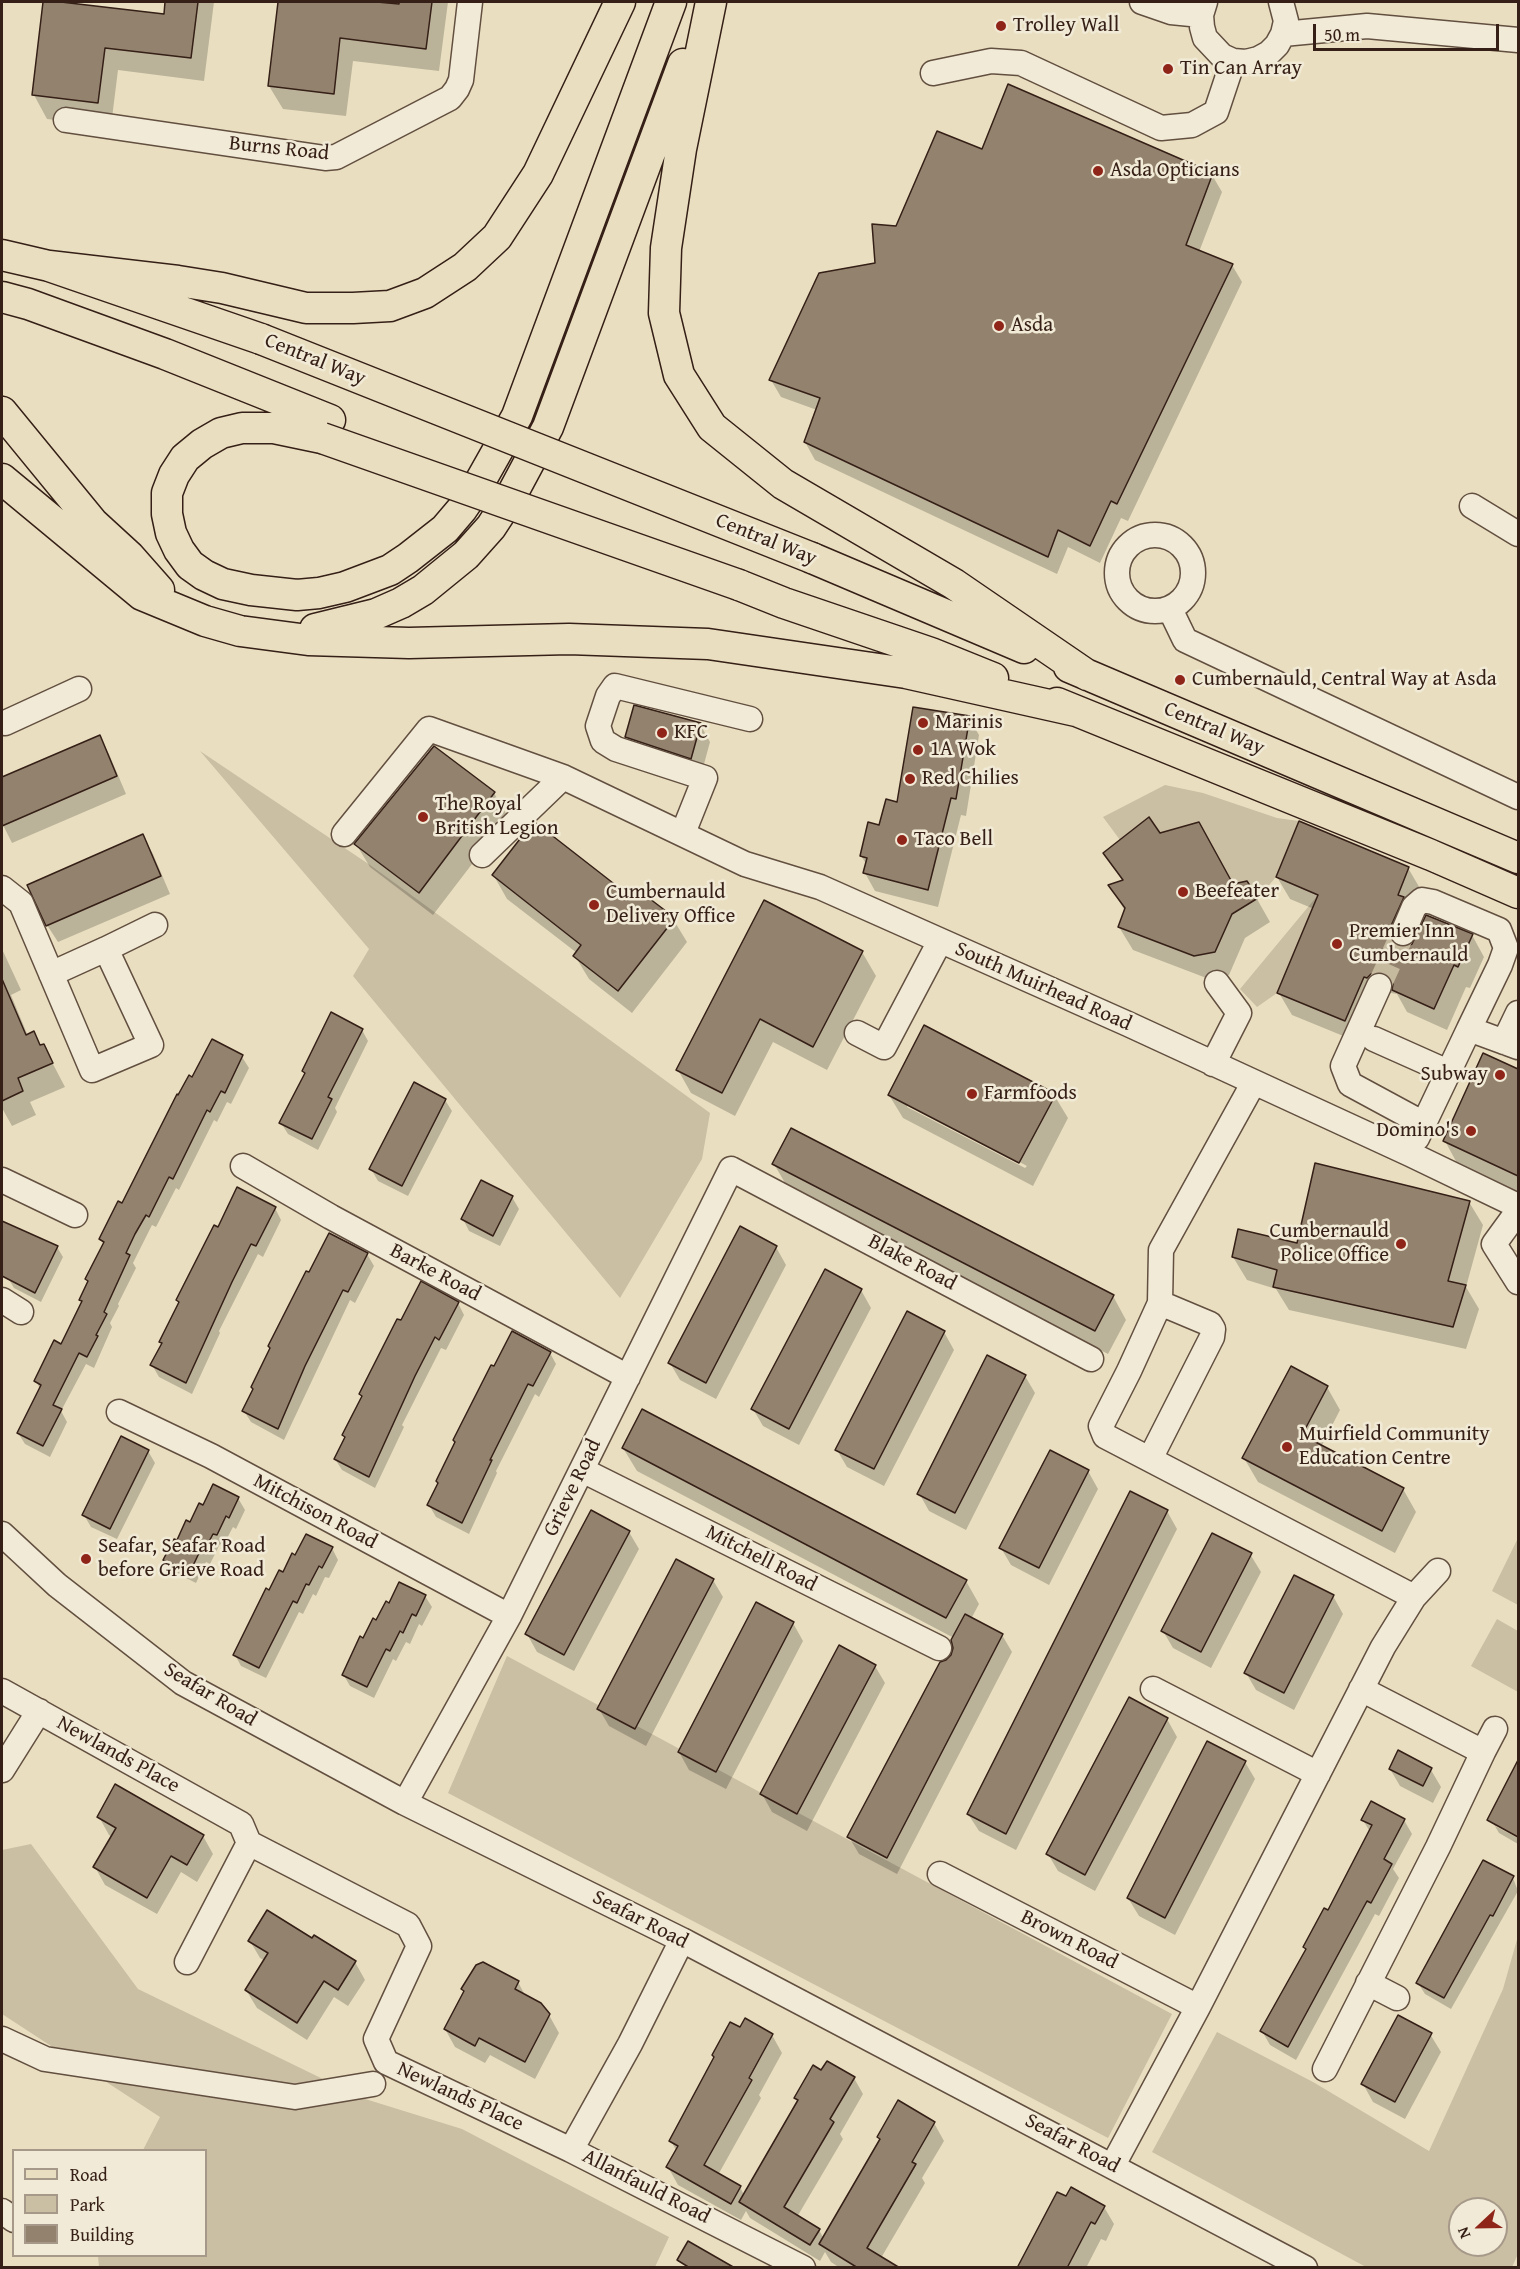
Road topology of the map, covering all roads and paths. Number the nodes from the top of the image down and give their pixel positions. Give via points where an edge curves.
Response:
1 (470, 2) edge
2 (620, 2) edge
3 (671, 2) edge
4 (709, 2) edge
5 (1142, 2) edge
6 (1281, 2) edge
7 (1203, 8) edge
8 (1283, 34) junction
9 (1518, 40) edge
10 (1233, 61) junction
11 (933, 74) dead end
12 (66, 120) dead end
13 (2, 238) edge
14 (2, 255) edge
15 (42, 264) junction
16 (2, 297) edge
17 (2, 412) edge
18 (326, 429) junction
19 (2, 479) edge
20 (1518, 522) edge
21 (1518, 534) edge
22 (1170, 609) dead end
23 (177, 610) junction
24 (240, 631) junction
25 (1087, 675) junction
26 (79, 690) dead end
27 (1076, 711) junction
28 (750, 719) dead end
29 (3, 721) edge
30 (563, 777) junction
31 (1518, 797) edge
32 (683, 833) junction
33 (344, 834) dead end
34 (482, 855) dead end
35 (1518, 858) edge
36 (2, 888) edge
37 (1518, 893) edge
38 (155, 925) dead end
39 (1402, 933) tunnel mouth
40 (940, 941) junction
41 (106, 949) junction
42 (51, 974) junction
43 (1217, 983) dead end
44 (1379, 986) tunnel mouth
45 (1518, 1013) edge
46 (1469, 1029) junction
47 (857, 1033) dead end
48 (1374, 1039) dead end
49 (1511, 1045) edge
50 (1213, 1064) junction
51 (1448, 1072) junction
52 (1254, 1082) junction
53 (1424, 1124) junction
54 (1410, 1154) junction
55 (243, 1166) dead end
56 (731, 1168) joint
57 (2, 1180) edge
58 (1518, 1206) edge
59 (1518, 1211) edge
60 (75, 1215) dead end
61 (1518, 1282) edge
62 (1160, 1303) junction
63 (1091, 1359) dead end
64 (628, 1377) junction
65 (119, 1412) dead end
66 (1150, 1460) junction
67 (582, 1470) junction
68 (2, 1534) edge
69 (1438, 1571) dead end
70 (1414, 1596) junction
71 (509, 1616) junction
72 (939, 1648) dead end
73 (1153, 1689) dead end
74 (1361, 1689) junction
75 (2, 1691) edge
76 (39, 1711) junction
77 (1496, 1729) dead end
78 (1483, 1752) junction
79 (2, 1770) edge
80 (1318, 1774) junction
81 (405, 1803) junction
82 (249, 1843) junction
83 (940, 1874) dead end
84 (682, 1940) junction
85 (187, 1962) dead end
86 (1368, 1983) junction
87 (1397, 1998) dead end
88 (1198, 2007) junction
89 (2, 2039) edge
90 (1324, 2068) dead end
91 (373, 2084) dead end
92 (571, 2150) junction
93 (1113, 2165) junction
94 (803, 2268) edge
95 (1305, 2268) edge

1 - 12 street, Burns Road via 461,80 450,98 336,157
2 - 15 main road via 538,174 497,237 465,267 425,293 390,306 306,308 211,286
3 - 18 main road via 517,416 462,509 445,529 408,558 370,579 319,592 272,594 223,584 190,565 171,533 167,514 167,493 185,458 222,433 242,428
4 - 24 main road via 548,427 491,527 446,574 376,614 316,629
4 - 25 main road via 666,248 664,313 679,375 712,427 783,484 954,584
5 - 7 street via 1171,12
6 - 8 street via 1286,21
7 - 10 street via 1202,27 1209,44
8 - 9 street via 1367,26
8 - 10 street via 1277,45 1258,59
10 - 11 street via 1216,111 1192,125 1161,128 1021,63 991,61
13 - 15 main road
14 - 15 main road, Central Way
15 - 25 main road, Central Way, bridge via 261,339 812,558
16 - 18 main road via 165,354
17 - 23 main road via 93,523
18 - 27 main road, Central Way, bridge via 784,603 931,653
19 - 23 main road via 142,595
20 - 21 street via 1472,506
22 - 31 street via 1185,640
23 - 24 main road
24 - 27 main road via 308,640 569,639 708,644 906,673
25 - 35 main road, Central Way
26 - 29 street
27 - 37 main road, Central Way
28 - 32 street via 615,686 608,696 598,726 603,741 616,749 705,778
30 - 32 street, South Muirhead Road
30 - 33 street, South Muirhead Road via 429,729
30 - 34 street
32 - 40 street, South Muirhead Road via 745,864 820,887
36 - 42 street via 21,903
38 - 41 street
39 - 46 street via 1414,907 1422,900 1499,930 1506,948
40 - 47 street via 884,1047
40 - 50 street, South Muirhead Road
41 - 42 street
41 - 42 street via 151,1045 92,1070
43 - 50 street via 1239,1013
44 - 53 street via 1343,1066 1350,1084
45 - 49 street
46 - 49 street
46 - 51 street
48 - 51 street
50 - 52 street, South Muirhead Road
51 - 53 street
52 - 54 street, South Muirhead Road
52 - 62 street via 1161,1250
53 - 54 street
54 - 58 street, South Muirhead Road
55 - 64 street, Barke Road
56 - 63 street, Blake Road
56 - 64 street, Grieve Road
57 - 60 street
59 - 61 street via 1494,1244
62 - 66 street via 1101,1425 1105,1436
62 - 66 street via 1213,1329
64 - 67 street, Grieve Road
65 - 71 street, Mitchison Road via 211,1456
66 - 70 street
67 - 71 street, Grieve Road
67 - 72 street, Mitchell Road
68 - 81 street, Seafar Road via 57,1586 183,1683
69 - 70 street
70 - 74 street
71 - 81 street, Grieve Road
73 - 80 street
74 - 78 street
74 - 80 street
75 - 76 street, Newlands Place
76 - 79 street, Newlands Place
76 - 82 street, Newlands Place via 241,1824
77 - 78 street
78 - 86 street
80 - 88 street
81 - 84 street, Seafar Road
82 - 85 street
82 - 92 street, Newlands Place via 408,1925 419,1946 376,2039 386,2062
83 - 88 street, Brown Road
84 - 92 street, Allanfauld Road
84 - 93 street, Seafar Road
86 - 87 street
86 - 90 street
88 - 93 street
89 - 91 street via 45,2059 295,2097
92 - 94 street, Allanfauld Road
93 - 95 street, Seafar Road

